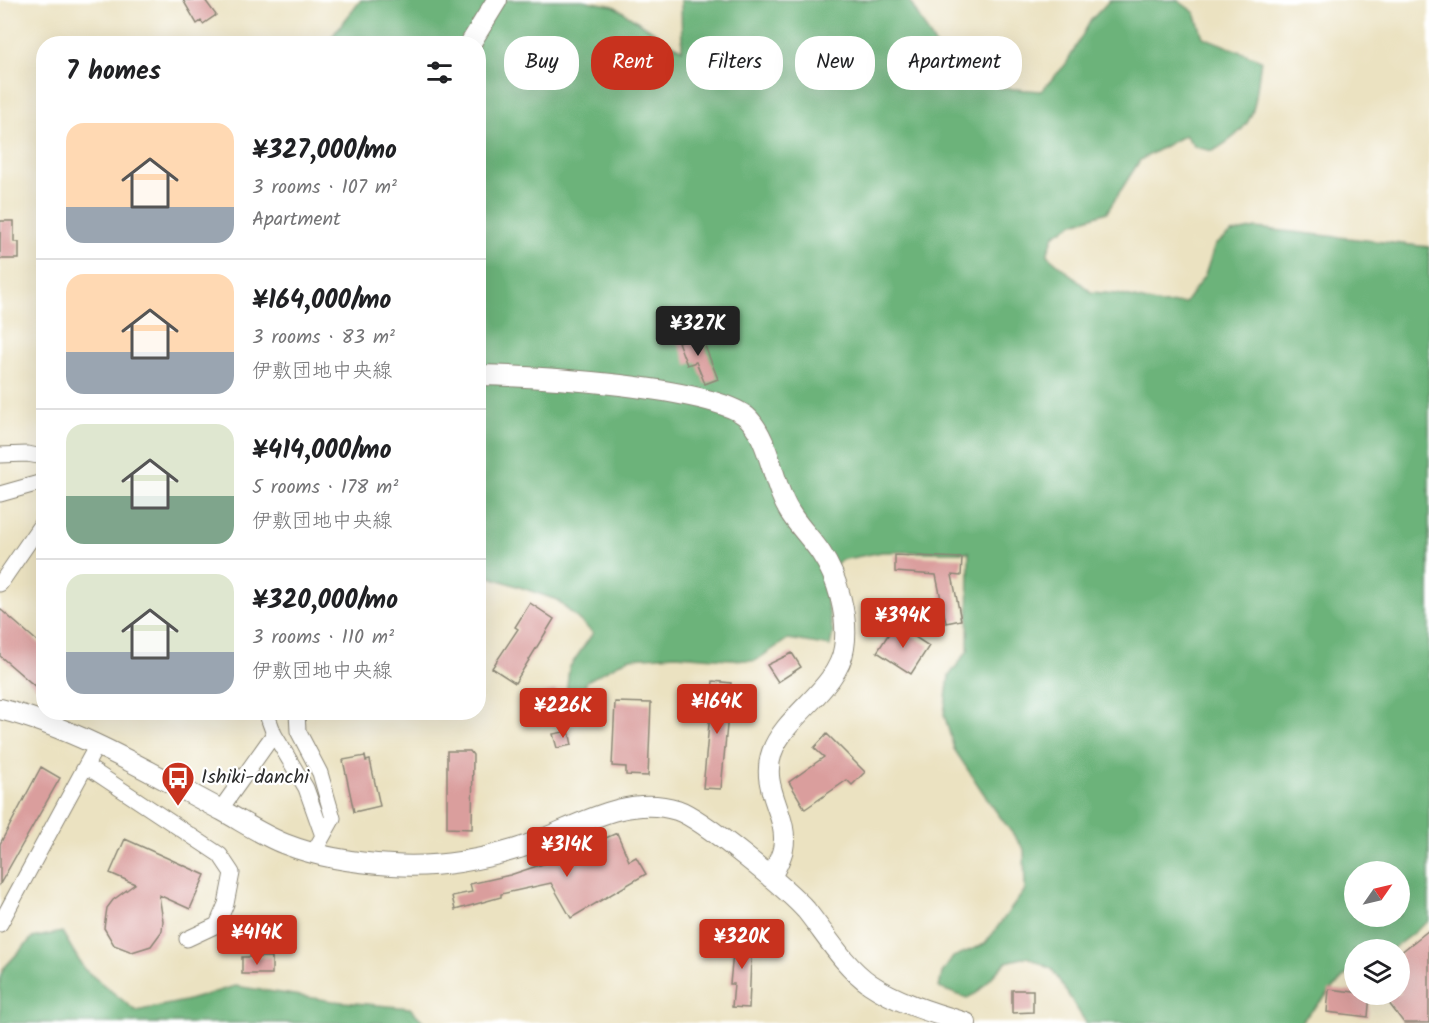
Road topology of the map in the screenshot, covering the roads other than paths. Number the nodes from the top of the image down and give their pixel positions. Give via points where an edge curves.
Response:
1 (497, 0) edge
2 (475, 36) edge
3 (486, 375) edge
4 (0, 455) edge
5 (36, 456) edge
6 (36, 484) edge
7 (0, 494) edge
8 (36, 532) edge
9 (0, 584) edge
10 (0, 709) edge
11 (269, 720) edge
12 (297, 720) edge
13 (274, 734) junction
14 (97, 745) junction
15 (86, 766) junction
16 (220, 810) junction
17 (318, 844) junction
18 (771, 878) junction
19 (0, 924) edge
20 (188, 939) dead end
21 (966, 1023) edge

1 - 2 street
3 - 18 street via 576,380 700,399 733,408 748,419 762,440 782,501 832,573 841,600 844,629 844,649 838,667 773,750 768,769 769,789 784,831 784,848
4 - 5 street
6 - 7 street
8 - 9 street
10 - 14 street
11 - 13 street
12 - 17 street via 298,731 320,773 333,818
13 - 16 street
13 - 17 street via 306,788
14 - 15 street
14 - 16 street
15 - 19 street
15 - 20 street via 220,855 232,873 217,924
16 - 17 street via 284,844
17 - 18 street via 393,865 451,864 518,849 612,812 657,806 679,810
18 - 21 street via 805,909 848,964 870,983

